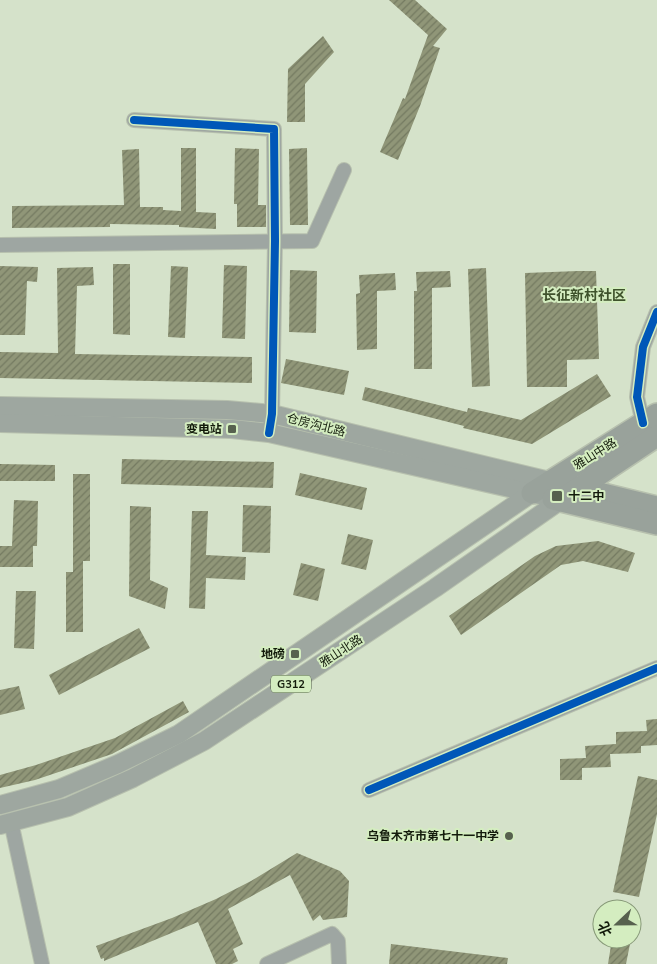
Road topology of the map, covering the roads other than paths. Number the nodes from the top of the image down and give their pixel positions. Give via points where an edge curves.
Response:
1 (134, 120) dead end
2 (344, 170) dead end
3 (275, 242) junction
4 (0, 245) edge
5 (657, 312) edge
6 (0, 406) edge
7 (272, 414) junction
8 (0, 423) edge
9 (652, 425) edge
10 (269, 433) junction
11 (556, 491) junction
12 (657, 507) edge
13 (657, 524) edge
14 (657, 668) edge
15 (369, 790) dead end
16 (0, 805) edge
17 (6, 824) edge
18 (42, 964) edge
19 (267, 964) edge
20 (339, 964) edge

1 - 3 street via 274,130
2 - 3 street via 312,241
3 - 4 street
3 - 7 street
5 - 9 street via 643,347 637,397
6 - 7 main road, 仓房沟北路 via 227,410
7 - 10 street
7 - 11 main road, 仓房沟北路
8 - 10 main road, 仓房沟北路 via 232,429
9 - 11 highway, 雅山中路 / G312
9 - 11 highway, 雅山中路 / G312
10 - 11 main road, 仓房沟北路
11 - 12 highway
11 - 13 highway
11 - 16 main road, 雅山北路 / G312 via 178,734 59,789
11 - 17 main road, 雅山北路 / G312 via 436,588 204,741 68,807
14 - 15 street
17 - 18 street
19 - 20 street via 332,934 338,941

